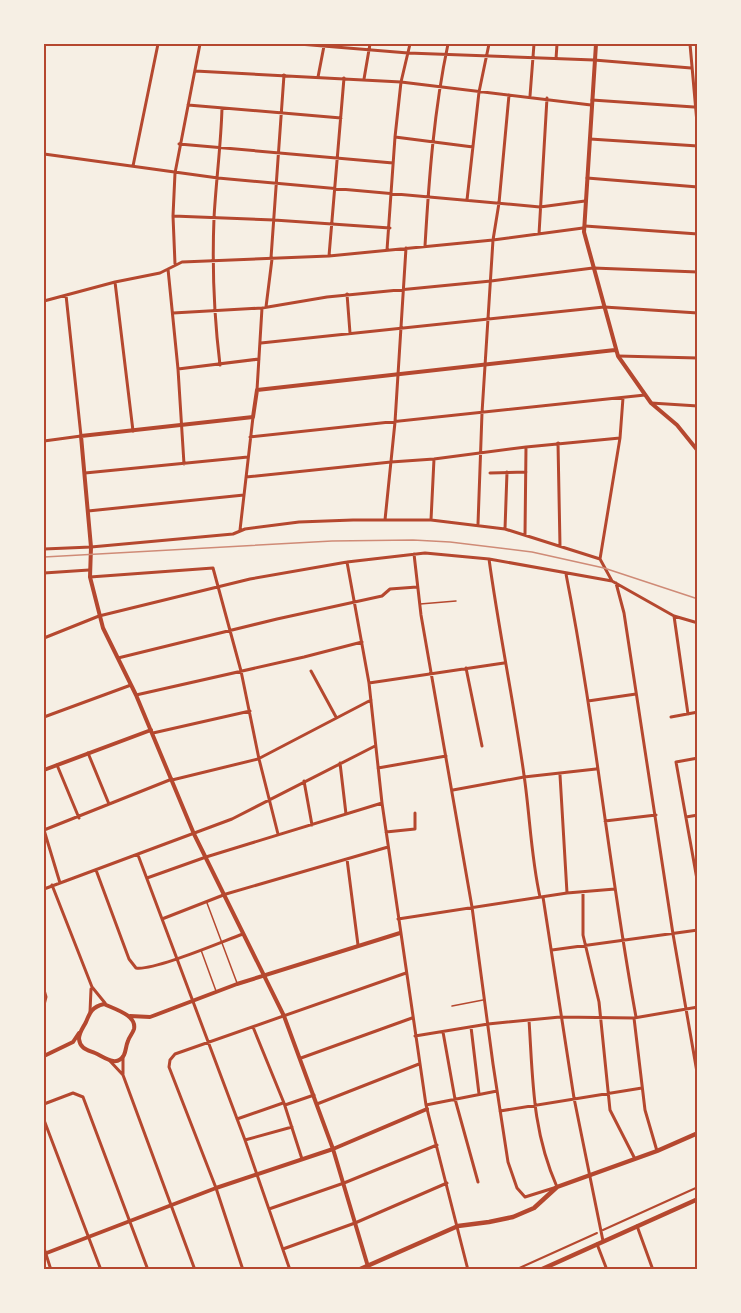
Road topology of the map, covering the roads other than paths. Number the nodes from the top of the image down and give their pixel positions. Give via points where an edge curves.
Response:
1 (158, 44) edge
2 (200, 44) edge
3 (298, 44) edge
4 (325, 44) edge
5 (370, 44) edge
6 (410, 44) edge
7 (448, 44) edge
8 (489, 44) edge
9 (534, 44) edge
10 (557, 44) edge
11 (596, 44) edge
12 (690, 44) edge
13 (369, 49) junction
14 (408, 53) junction
15 (446, 54) junction
16 (486, 55) junction
17 (533, 57) junction
18 (556, 58) junction
19 (594, 60) junction
20 (692, 68) junction
21 (195, 71) junction
22 (284, 75) junction
23 (318, 77) junction
24 (345, 78) junction
25 (364, 79) junction
26 (401, 82) junction
27 (440, 85) junction
28 (479, 92) junction
29 (509, 95) junction
30 (530, 96) junction
31 (547, 98) junction
32 (592, 102) junction
33 (188, 105) junction
34 (694, 107) junction
35 (222, 108) junction
36 (281, 113) junction
37 (341, 118) junction
38 (698, 134) edge
39 (395, 138) junction
40 (590, 139) junction
41 (434, 141) junction
42 (179, 144) junction
43 (698, 146) edge
44 (221, 147) junction
45 (472, 147) junction
46 (279, 152) junction
47 (44, 154) edge
48 (338, 157) junction
49 (393, 163) junction
50 (133, 166) junction
51 (175, 173) junction
52 (218, 178) junction
53 (587, 178) junction
54 (277, 184) junction
55 (698, 187) edge
56 (335, 188) junction
57 (392, 193) junction
58 (428, 196) junction
59 (467, 200) junction
60 (585, 201) junction
61 (500, 203) junction
62 (540, 207) junction
63 (173, 216) junction
64 (214, 218) junction
65 (274, 220) junction
66 (332, 224) junction
67 (583, 227) junction
68 (390, 228) junction
69 (540, 234) junction
70 (698, 234) edge
71 (494, 240) junction
72 (425, 246) junction
73 (406, 248) junction
74 (387, 250) junction
75 (329, 256) junction
76 (272, 259) junction
77 (214, 260) junction
78 (175, 264) junction
79 (593, 268) junction
80 (168, 270) junction
81 (698, 272) edge
82 (491, 281) junction
83 (116, 282) junction
84 (403, 288) junction
85 (347, 294) junction
86 (66, 295) junction
87 (44, 301) edge
88 (264, 308) junction
89 (604, 308) junction
90 (214, 312) junction
91 (173, 313) junction
92 (698, 313) edge
93 (489, 318) junction
94 (400, 328) junction
95 (350, 333) junction
96 (261, 343) junction
97 (615, 350) junction
98 (618, 356) junction
99 (698, 358) edge
100 (259, 360) junction
101 (487, 364) junction
102 (220, 365) junction
103 (178, 369) junction
104 (398, 374) junction
105 (257, 390) junction
106 (645, 395) junction
107 (623, 398) junction
108 (651, 403) junction
109 (698, 406) edge
110 (482, 413) junction
111 (253, 417) junction
112 (394, 422) junction
113 (183, 425) junction
114 (133, 431) junction
115 (81, 436) junction
116 (250, 437) junction
117 (620, 438) junction
118 (44, 441) edge
119 (558, 444) junction
120 (526, 447) junction
121 (698, 451) edge
122 (480, 453) junction
123 (248, 457) junction
124 (434, 459) junction
125 (391, 462) junction
126 (184, 464) junction
127 (526, 471) junction
128 (507, 472) junction
129 (85, 473) junction
130 (490, 473) dead end
131 (246, 477) junction
132 (244, 495) junction
133 (88, 511) junction
134 (385, 520) junction
135 (431, 520) junction
136 (478, 525) junction
137 (505, 529) junction
138 (240, 530) junction
139 (525, 535) junction
140 (560, 546) junction
141 (91, 548) junction
142 (44, 549) edge
143 (414, 554) junction
144 (489, 559) junction
145 (600, 559) junction
146 (346, 562) junction
147 (89, 570) junction
148 (44, 573) edge
149 (566, 574) junction
150 (90, 577) junction
151 (614, 582) junction
152 (417, 586) junction
153 (218, 587) junction
154 (456, 601) dead end
155 (355, 602) junction
156 (420, 604) junction
157 (99, 616) junction
158 (674, 616) junction
159 (698, 623) edge
160 (230, 630) junction
161 (44, 638) edge
162 (362, 642) junction
163 (118, 658) junction
164 (504, 663) junction
165 (466, 668) junction
166 (242, 671) junction
167 (311, 671) dead end
168 (431, 673) junction
169 (369, 683) junction
170 (131, 685) junction
171 (636, 694) junction
172 (136, 695) junction
173 (371, 700) junction
174 (588, 701) junction
175 (250, 711) junction
176 (698, 712) edge
177 (688, 714) junction
178 (44, 717) edge
179 (670, 717) dead end
180 (336, 718) junction
181 (152, 731) junction
182 (375, 746) junction
183 (482, 746) dead end
184 (88, 753) junction
185 (446, 756) junction
186 (259, 758) junction
187 (698, 758) edge
188 (340, 763) junction
189 (57, 765) junction
190 (378, 768) junction
191 (597, 769) junction
192 (44, 770) edge
193 (560, 774) junction
194 (524, 777) junction
195 (172, 779) junction
196 (304, 782) junction
197 (453, 790) junction
198 (269, 800) junction
199 (382, 803) junction
200 (110, 805) junction
201 (415, 813) dead end
202 (346, 814) junction
203 (656, 815) junction
204 (698, 815) edge
205 (686, 817) junction
206 (79, 818) junction
207 (605, 821) junction
208 (312, 825) junction
209 (44, 830) edge
210 (386, 831) junction
211 (194, 834) junction
212 (278, 834) junction
213 (388, 847) junction
214 (138, 855) junction
215 (206, 857) junction
216 (347, 859) junction
217 (96, 870) junction
218 (696, 871) edge
219 (147, 878) junction
220 (60, 883) junction
221 (52, 885) junction
222 (698, 885) edge
223 (44, 889) edge
224 (615, 889) junction
225 (583, 892) junction
226 (567, 893) junction
227 (226, 894) junction
228 (542, 897) junction
229 (206, 901) junction
230 (472, 908) junction
231 (161, 919) junction
232 (398, 919) junction
233 (698, 930) edge
234 (244, 933) junction
235 (400, 933) junction
236 (673, 934) junction
237 (622, 941) junction
238 (220, 942) junction
239 (584, 944) junction
240 (358, 945) junction
241 (200, 950) junction
242 (552, 950) junction
243 (176, 959) junction
244 (406, 973) junction
245 (265, 975) junction
246 (88, 979) junction
247 (237, 984) junction
248 (44, 990) edge
249 (216, 991) junction
250 (192, 1000) junction
251 (484, 1000) junction
252 (44, 1005) edge
253 (108, 1006) junction
254 (452, 1006) dead end
255 (698, 1007) edge
256 (686, 1009) junction
257 (90, 1012) junction
258 (130, 1016) junction
259 (284, 1016) junction
260 (560, 1017) junction
261 (601, 1017) junction
262 (412, 1018) junction
263 (635, 1018) junction
264 (529, 1020) junction
265 (488, 1024) junction
266 (253, 1027) junction
267 (471, 1027) junction
268 (443, 1032) junction
269 (80, 1033) junction
270 (415, 1036) junction
271 (208, 1043) junction
272 (124, 1055) junction
273 (44, 1056) edge
274 (301, 1058) junction
275 (111, 1061) junction
276 (419, 1064) junction
277 (123, 1076) junction
278 (698, 1078) edge
279 (642, 1088) junction
280 (497, 1091) junction
281 (607, 1093) junction
282 (479, 1094) junction
283 (314, 1095) junction
284 (573, 1098) junction
285 (454, 1099) junction
286 (44, 1104) edge
287 (284, 1104) junction
288 (317, 1104) junction
289 (534, 1106) junction
290 (427, 1107) junction
291 (500, 1111) junction
292 (237, 1119) junction
293 (44, 1120) edge
294 (292, 1127) junction
295 (698, 1133) edge
296 (245, 1140) junction
297 (437, 1146) junction
298 (333, 1149) junction
299 (657, 1151) junction
300 (302, 1159) junction
301 (635, 1159) junction
302 (590, 1174) junction
303 (257, 1175) junction
304 (478, 1182) dead end
305 (344, 1183) junction
306 (447, 1183) junction
307 (557, 1187) junction
308 (698, 1187) edge
309 (216, 1188) junction
310 (698, 1199) edge
311 (171, 1206) junction
312 (269, 1209) junction
313 (130, 1221) junction
314 (355, 1223) junction
315 (458, 1226) junction
316 (637, 1226) junction
317 (603, 1230) dead end
318 (597, 1233) dead end
319 (88, 1237) junction
320 (603, 1241) junction
321 (597, 1244) junction
322 (283, 1249) junction
323 (44, 1252) edge
324 (556, 1262) junction
325 (368, 1267) edge
326 (51, 1269) edge
327 (100, 1269) edge
328 (148, 1269) edge
329 (195, 1269) edge
330 (243, 1269) edge
331 (290, 1269) edge
332 (358, 1269) edge
333 (468, 1269) edge
334 (515, 1269) edge
335 (540, 1269) edge
336 (559, 1269) edge
337 (607, 1269) edge
338 (653, 1269) edge

1 - 50 street
2 - 21 street
3 - 4 street
4 - 13 street
4 - 23 street
5 - 13 street
6 - 14 street
7 - 15 street
8 - 16 street
9 - 17 street
10 - 18 street
11 - 19 street
12 - 20 street
13 - 14 street
13 - 25 street
14 - 15 street
14 - 26 street
15 - 16 street
15 - 27 street
16 - 17 street
16 - 28 street
17 - 18 street
17 - 30 street
18 - 19 street
19 - 20 street
19 - 32 street
20 - 34 street
21 - 22 street
21 - 33 street
22 - 23 street
22 - 36 street
23 - 24 street
24 - 25 street
24 - 37 street
25 - 26 street
26 - 27 street
26 - 39 street
27 - 28 street
27 - 41 street
28 - 29 street
28 - 45 street
29 - 30 street
29 - 61 street
30 - 31 street
31 - 32 street
31 - 62 street
32 - 34 street
32 - 40 street
33 - 35 street
33 - 42 street
34 - 38 street
35 - 36 street
35 - 44 street
36 - 37 street
36 - 46 street
37 - 48 street
39 - 41 street
39 - 49 street
40 - 43 street
40 - 53 street
41 - 45 street
41 - 58 street
42 - 44 street
42 - 51 street
44 - 46 street
44 - 52 street
45 - 59 street
46 - 48 street
46 - 54 street
47 - 50 street
48 - 49 street
48 - 56 street
49 - 57 street
50 - 51 street
51 - 52 street
51 - 63 street
52 - 54 street
52 - 64 street
53 - 55 street
53 - 60 street
54 - 56 street
54 - 65 street
56 - 57 street
56 - 66 street
57 - 58 street
57 - 68 street
58 - 59 street
58 - 72 street
59 - 61 street
60 - 62 street
60 - 67 street
61 - 62 street
61 - 71 street
62 - 69 street
63 - 64 street
63 - 78 street
64 - 65 street
64 - 77 street
65 - 66 street
65 - 76 street
66 - 68 street
66 - 75 street
67 - 69 street
67 - 70 street
67 - 79 street
68 - 74 street
69 - 71 street
71 - 72 street
71 - 82 street
72 - 73 street
73 - 74 street
73 - 84 street
74 - 75 street
75 - 76 street
76 - 77 street
76 - 88 street
77 - 78 street
77 - 90 street
78 - 80 street
79 - 81 street
79 - 82 street
79 - 89 street
80 - 83 street
80 - 91 street
82 - 84 street
82 - 93 street
83 - 86 street
83 - 114 street
84 - 85 street
84 - 94 street
85 - 88 street
85 - 95 street
86 - 87 street
86 - 115 street
88 - 90 street
88 - 96 street
89 - 92 street
89 - 93 street
89 - 97 street
90 - 91 street
90 - 102 street
91 - 103 street
93 - 94 street
93 - 101 street
94 - 95 street
94 - 104 street
95 - 96 street
96 - 100 street
97 - 98 street
97 - 101 street
98 - 99 street
98 - 106 street
100 - 102 street
100 - 105 street
101 - 104 street
101 - 110 street
102 - 103 street
103 - 113 street
104 - 105 street
104 - 112 street
105 - 111 street
106 - 107 street
106 - 108 street
107 - 110 street
107 - 117 street
108 - 109 street
108 - 121 street via 677,425
110 - 112 street
110 - 122 street
111 - 113 street
111 - 116 street
112 - 116 street
112 - 125 street
113 - 114 street
113 - 126 street
114 - 115 street
115 - 118 street
115 - 129 street
116 - 123 street
117 - 119 street
117 - 145 street
119 - 120 street
119 - 140 street
120 - 122 street
120 - 127 street
122 - 124 street
122 - 136 street
123 - 126 street
123 - 131 street
124 - 125 street
124 - 135 street
125 - 131 street
125 - 134 street
126 - 129 street
127 - 128 street
127 - 139 street
128 - 130 street
128 - 137 street
129 - 133 street
131 - 132 street
132 - 133 street
132 - 138 street
133 - 141 street
134 - 135 street
134 - 138 street via 299,522
135 - 136 street
136 - 137 street
137 - 139 street
138 - 141 street via 232,534
139 - 140 street
140 - 145 street
141 - 142 street
141 - 147 street
143 - 144 street
143 - 146 street
143 - 152 street
144 - 149 street
144 - 164 street
145 - 151 street
146 - 153 street
146 - 155 street
147 - 148 street
147 - 150 street
149 - 151 street
149 - 174 street
150 - 153 street via 213,568
150 - 157 street
151 - 158 street
151 - 171 street via 624,613
152 - 155 street via 390,589 382,596
152 - 156 street
153 - 157 street
153 - 160 street
154 - 156 lane
155 - 160 street
155 - 162 street
156 - 168 street
157 - 161 street
157 - 163 street
158 - 159 street
158 - 177 street
160 - 163 street
160 - 166 street
162 - 166 street
162 - 169 street
163 - 170 street
164 - 165 street
164 - 194 street
165 - 168 street
165 - 183 street
166 - 172 street
166 - 175 street
167 - 180 street
168 - 169 street
168 - 185 street
169 - 173 street
170 - 172 street
170 - 178 street
171 - 174 street
171 - 203 street
172 - 181 street
173 - 180 street
173 - 182 street
174 - 191 street
175 - 181 street
175 - 186 street
176 - 177 street
177 - 179 street
180 - 186 street
181 - 184 street
181 - 195 street
182 - 188 street
182 - 190 street
184 - 189 street
184 - 200 street
185 - 190 street
185 - 197 street
186 - 195 street
186 - 198 street
187 - 205 street via 676,762
188 - 196 street
188 - 202 street
189 - 192 street
189 - 206 street
190 - 199 street
191 - 193 street
191 - 207 street
193 - 194 street
193 - 226 street
194 - 197 street
194 - 228 street via 533,858
195 - 200 street
195 - 211 street
196 - 198 street
196 - 208 street
197 - 230 street
198 - 211 street
198 - 212 street
199 - 202 street
199 - 210 street
200 - 206 street
201 - 210 street via 415,829
202 - 208 street
203 - 207 street
203 - 236 street
204 - 205 street
205 - 218 street
206 - 209 street
207 - 224 street
208 - 212 street
209 - 220 street
210 - 213 street
211 - 214 street
211 - 215 street
212 - 215 street
213 - 216 street
213 - 232 street
214 - 217 street
214 - 219 street
215 - 219 street
215 - 227 street
216 - 227 street
216 - 240 street
217 - 220 street
217 - 243 street via 134,967 143,969
218 - 222 street
219 - 231 street
220 - 221 street
221 - 223 street
221 - 246 street
224 - 225 street
224 - 237 street
225 - 226 street
225 - 239 street
226 - 228 street
227 - 229 street
227 - 234 street
228 - 230 street
228 - 242 street
229 - 231 street
229 - 238 lane
230 - 232 street
230 - 251 street
231 - 243 street
232 - 235 street
233 - 236 street
234 - 238 street
234 - 245 street
235 - 240 street
235 - 244 street
236 - 237 street
236 - 256 street
237 - 239 street
237 - 263 street
238 - 241 street
238 - 247 lane
239 - 242 street
239 - 261 street
240 - 245 street
241 - 243 street
241 - 249 lane
242 - 260 street
243 - 250 street
244 - 259 street
244 - 262 street
245 - 247 street
245 - 259 street
246 - 253 street
246 - 257 street via 92,994
247 - 249 street
248 - 252 street
249 - 250 street
250 - 258 street via 150,1017
250 - 271 street
251 - 254 lane
251 - 265 street
253 - 257 street via 104,1004
253 - 258 street
255 - 256 street
256 - 263 street
256 - 278 street
257 - 269 street
258 - 272 street via 134,1029
259 - 266 street
259 - 274 street
260 - 261 street
260 - 264 street
260 - 284 street
261 - 263 street
261 - 281 street
262 - 270 street
262 - 274 street
263 - 279 street
264 - 265 street
264 - 289 street
265 - 267 street
265 - 280 street
266 - 271 street
266 - 287 street
267 - 268 street
267 - 282 street
268 - 270 street
268 - 285 street
269 - 273 street via 73,1042
269 - 275 street via 81,1046
270 - 276 street
271 - 292 street
271 - 309 street via 174,1056 170,1067
272 - 275 street
272 - 277 street
274 - 283 street
275 - 277 street
276 - 288 street
276 - 290 street
277 - 311 street
279 - 281 street
279 - 299 street
280 - 282 street
280 - 291 street
281 - 284 street
281 - 301 street via 611,1115
282 - 285 street
283 - 287 street
283 - 288 street
284 - 289 street
284 - 302 street
285 - 290 street
285 - 304 street
286 - 313 street via 74,1093 82,1097
287 - 292 street
287 - 294 street
288 - 298 street
289 - 291 street
289 - 307 street via 542,1149
290 - 297 street
290 - 298 street
291 - 307 street via 508,1162 522,1195 531,1197
292 - 296 street
293 - 319 street
294 - 296 street
294 - 300 street
295 - 299 main road
296 - 303 street
297 - 305 street
297 - 306 street
298 - 300 street
298 - 305 street
299 - 301 main road
300 - 303 street
301 - 302 main road
302 - 307 main road
302 - 320 street
303 - 309 street
303 - 312 street
305 - 312 street
305 - 314 street
306 - 314 street
306 - 315 street
307 - 315 main road via 534,1208 489,1222
308 - 317 street
309 - 311 street
309 - 330 street
310 - 316 main road
311 - 313 street
311 - 329 street
312 - 322 street
313 - 319 street
313 - 328 street
314 - 322 street
314 - 325 street
315 - 325 main road
315 - 333 street
316 - 320 main road
316 - 338 street
318 - 334 street
319 - 323 street
319 - 327 street
320 - 321 main road
321 - 324 main road
321 - 337 street
322 - 331 street
323 - 326 street
324 - 335 main road
324 - 336 street
325 - 332 main road

